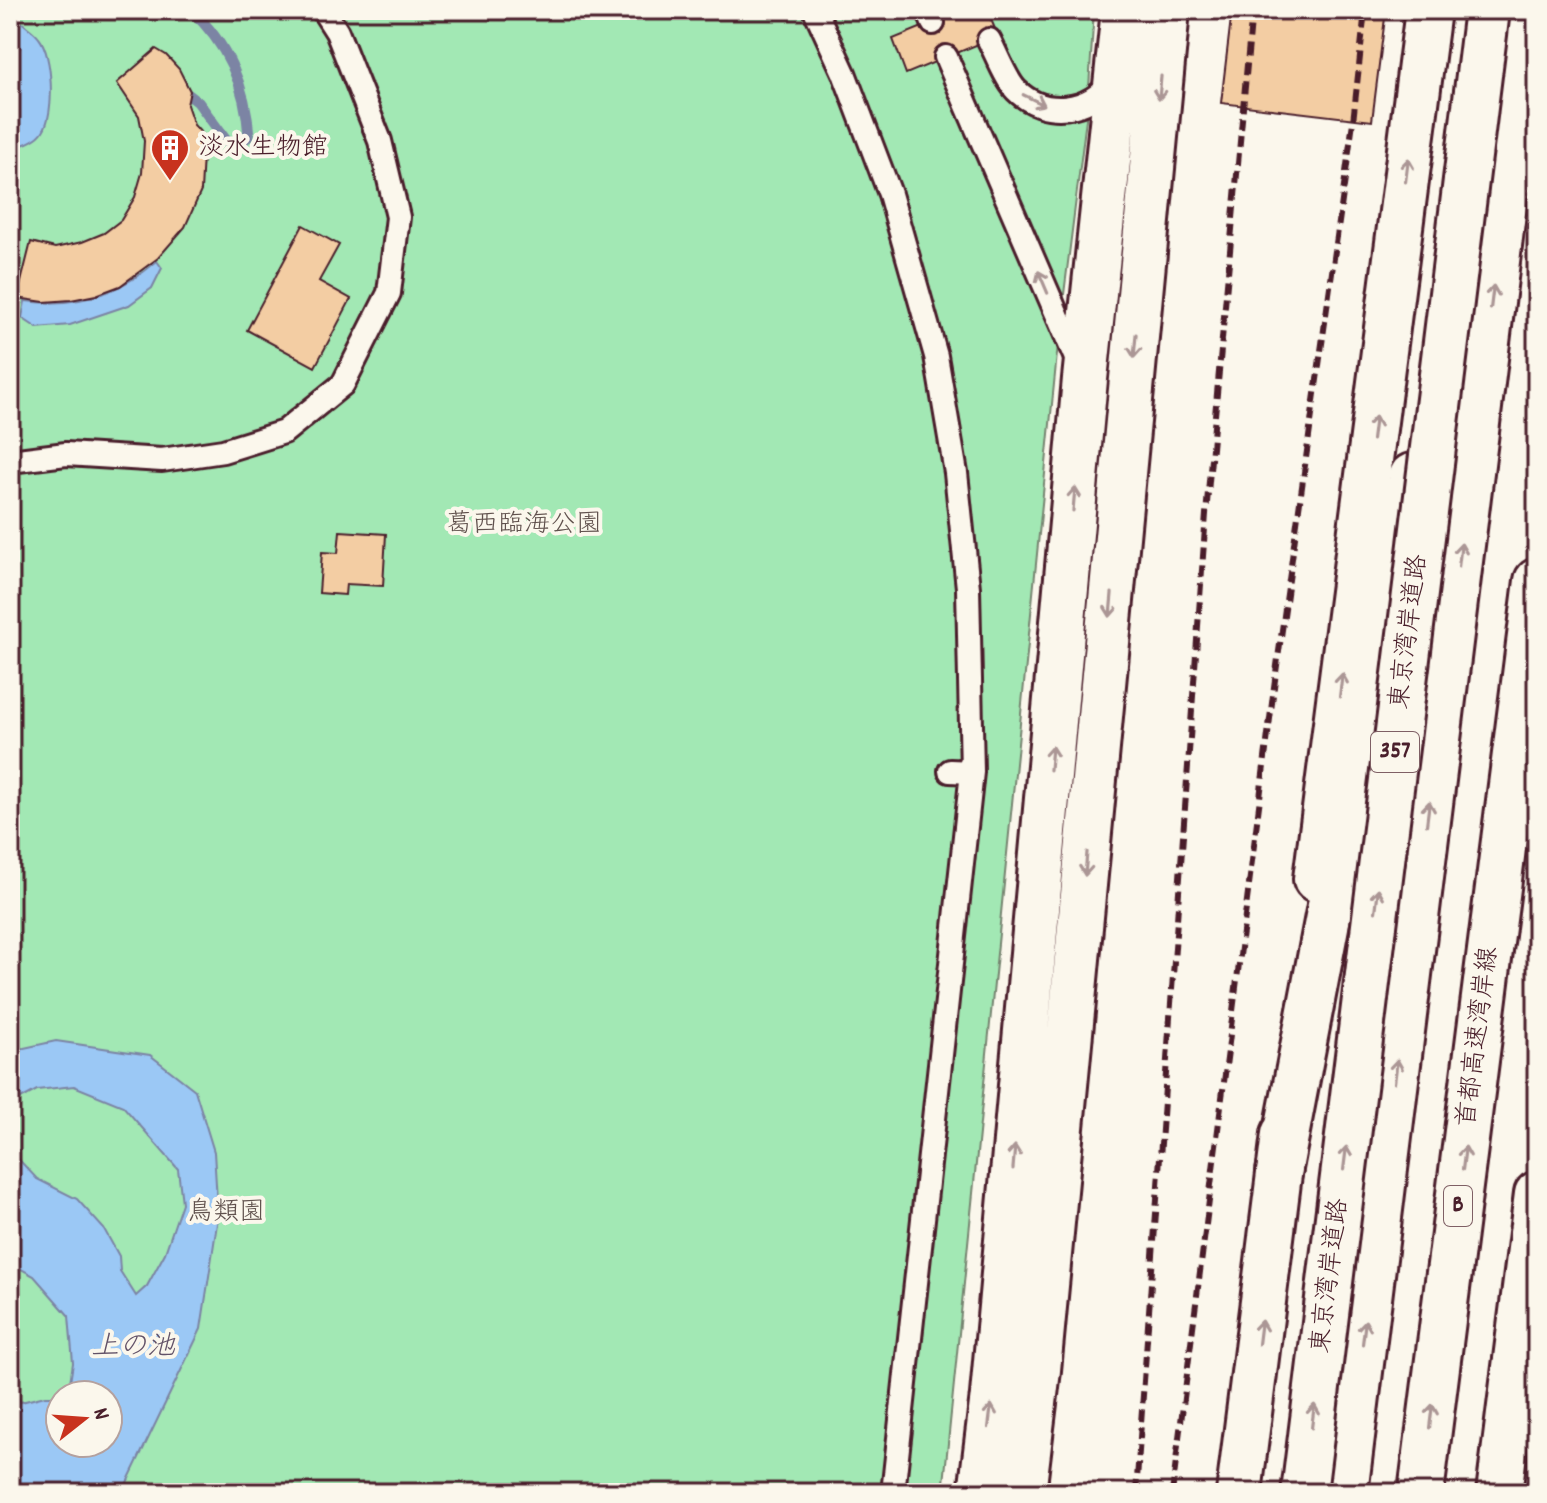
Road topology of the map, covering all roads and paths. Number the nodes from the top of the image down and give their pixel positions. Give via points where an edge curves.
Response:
1 (323, 10) edge
2 (815, 10) edge
3 (1124, 10) edge
4 (1167, 10) edge
5 (1428, 10) edge
6 (1487, 10) edge
7 (1505, 10) edge
8 (1528, 10) edge
9 (989, 40) dead end
10 (946, 57) dead end
11 (1117, 71) junction
12 (1085, 379) junction
13 (10, 461) edge
14 (1537, 581) edge
15 (1279, 1173) junction
16 (1537, 1194) edge
17 (1254, 1377) junction
18 (893, 1493) edge
19 (981, 1493) edge
20 (1023, 1493) edge
21 (1239, 1493) edge
22 (1270, 1493) edge
23 (1304, 1493) edge
24 (1345, 1493) edge
25 (1421, 1493) edge
26 (1499, 1493) edge

1 - 13 lane via 337,32 380,141 398,217 389,293 343,384 284,432 223,451 162,460 66,454
2 - 18 lane via 890,194 936,356 968,588 961,772
3 - 11 main road
4 -> 20 main road
15 -> 5 main road
23 -> 6 main road, 東京湾岸道路 / 357, bridge
7 - 15 main road
24 -> 8 main road
9 -> 11 lane via 1016,90 1061,110 1091,102
12 -> 10 lane
11 - 12 main road
19 -> 12 main road
25 -> 14 main road, 首都高速湾岸線 / B
17 -> 15 main road
16 - 26 main road
17 - 21 main road
17 - 22 main road

